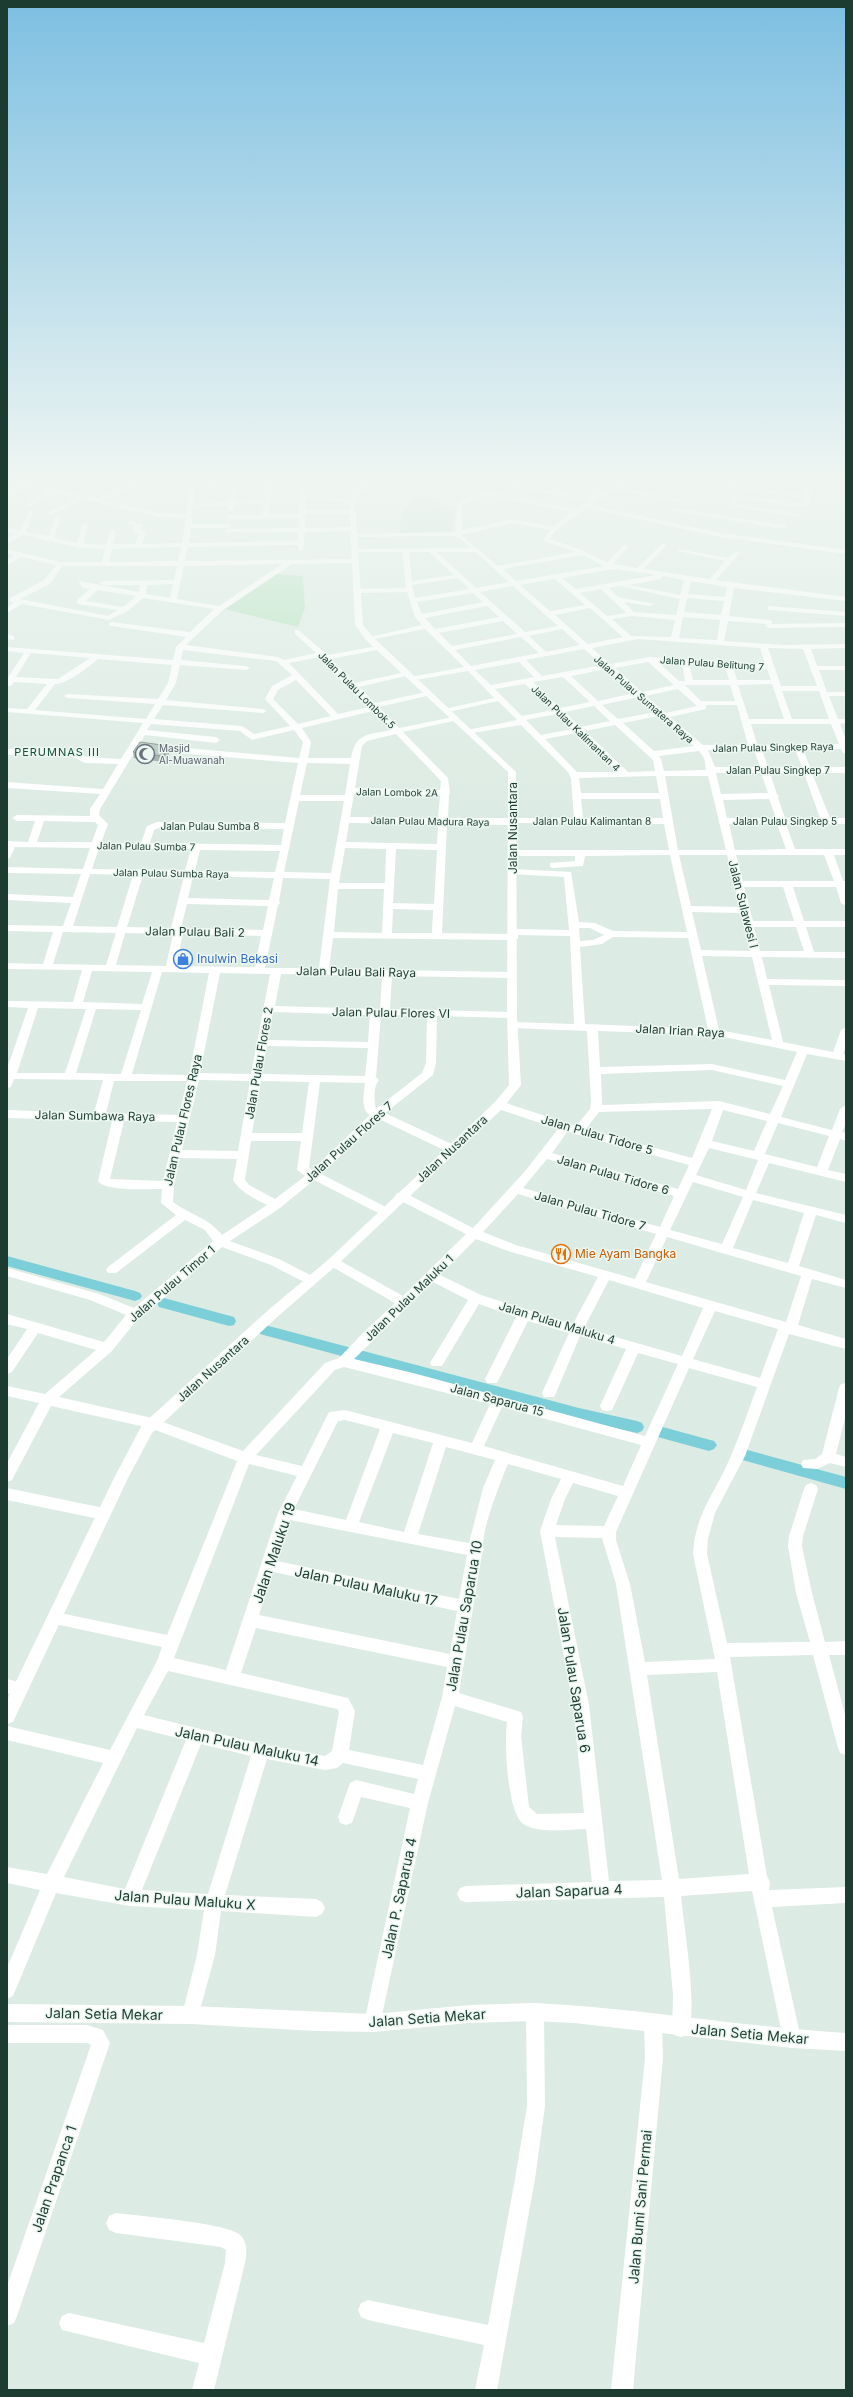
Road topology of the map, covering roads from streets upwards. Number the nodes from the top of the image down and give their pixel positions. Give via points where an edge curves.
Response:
1 (33, 589) edge
2 (95, 589) edge
3 (102, 589) edge
4 (143, 589) edge
5 (176, 589) edge
6 (250, 589) edge
7 (385, 589) edge
8 (409, 589) edge
9 (482, 589) edge
10 (521, 589) edge
11 (570, 589) edge
12 (592, 589) edge
13 (605, 589) edge
14 (639, 589) edge
15 (686, 589) edge
16 (729, 589) edge
17 (757, 589) edge
18 (475, 590) junction
19 (357, 591) joint
20 (772, 591) junction
21 (574, 592) junction
22 (652, 592) junction
23 (142, 595) junction
24 (684, 597) junction
25 (836, 597) junction
26 (615, 599) junction
27 (728, 599) junction
28 (846, 599) edge
29 (173, 600) junction
30 (412, 601) junction
31 (20, 602) junction
32 (490, 604) junction
33 (650, 604) junction
34 (95, 605) junction
35 (591, 606) junction
36 (220, 608) junction
37 (771, 608) junction
38 (125, 609) junction
39 (453, 610) junction
40 (7, 611) edge
41 (812, 612) junction
42 (84, 614) junction
43 (548, 614) junction
44 (632, 614) junction
45 (648, 615) junction
46 (418, 616) junction
47 (680, 616) junction
48 (845, 617) edge
49 (506, 618) junction
50 (606, 618) junction
51 (725, 618) junction
52 (112, 624) dead end
53 (469, 625) junction
54 (846, 625) edge
55 (427, 626) junction
56 (818, 626) junction
57 (563, 627) junction
58 (298, 632) dead end
59 (433, 632) junction
60 (523, 634) junction
61 (192, 635) junction
62 (768, 635) junction
63 (7, 636) edge
64 (370, 638) junction
65 (675, 638) junction
66 (630, 639) junction
67 (7, 640) edge
68 (487, 642) junction
69 (720, 642) junction
70 (846, 646) edge
71 (180, 647) junction
72 (379, 647) junction
73 (585, 647) junction
74 (806, 647) junction
75 (7, 649) edge
76 (449, 649) junction
77 (29, 651) junction
78 (545, 655) junction
79 (324, 656) junction
80 (95, 657) junction
81 (650, 659) junction
82 (520, 660) junction
83 (685, 661) junction
84 (177, 662) junction
85 (284, 662) junction
86 (728, 664) junction
87 (607, 666) junction
88 (771, 667) junction
89 (246, 668) dead end
90 (814, 668) junction
91 (846, 668) edge
92 (469, 669) junction
93 (564, 674) junction
94 (297, 676) junction
95 (410, 676) junction
96 (540, 679) junction
97 (527, 681) junction
98 (9, 682) edge
99 (54, 682) junction
100 (733, 682) junction
101 (682, 684) junction
102 (777, 685) junction
103 (353, 686) junction
104 (489, 688) junction
105 (824, 691) junction
106 (428, 693) junction
107 (846, 694) edge
108 (68, 696) dead end
109 (640, 696) junction
110 (498, 699) junction
111 (160, 702) junction
112 (740, 703) junction
113 (596, 704) junction
114 (701, 705) junction
115 (374, 707) junction
116 (7, 710) edge
117 (263, 711) dead end
118 (30, 712) junction
119 (559, 712) junction
120 (451, 714) junction
121 (662, 715) junction
122 (205, 716) junction
123 (337, 718) junction
124 (521, 720) junction
125 (149, 721) junction
126 (789, 721) junction
127 (846, 721) edge
128 (616, 722) junction
129 (745, 722) junction
130 (835, 722) junction
131 (297, 728) junction
132 (578, 730) junction
133 (398, 731) junction
134 (143, 732) junction
135 (470, 732) junction
136 (539, 738) junction
137 (216, 740) dead end
138 (755, 746) junction
139 (798, 746) junction
140 (700, 748) junction
141 (845, 748) edge
142 (175, 750) dead end
143 (7, 752) edge
144 (653, 754) junction
145 (303, 760) junction
146 (354, 761) junction
147 (125, 762) junction
148 (766, 770) junction
149 (808, 770) junction
150 (846, 770) edge
151 (710, 771) junction
152 (625, 774) junction
153 (660, 774) junction
154 (574, 775) junction
155 (7, 785) edge
156 (105, 792) junction
157 (446, 793) junction
158 (348, 794) junction
159 (576, 796) junction
160 (663, 796) junction
161 (775, 796) junction
162 (718, 797) junction
163 (295, 798) junction
164 (18, 818) dead end
165 (41, 818) junction
166 (97, 819) junction
167 (345, 820) junction
168 (514, 821) junction
169 (579, 821) junction
170 (669, 821) junction
171 (724, 821) junction
172 (781, 821) junction
173 (826, 821) junction
174 (846, 821) edge
175 (444, 822) junction
176 (289, 826) junction
177 (211, 836) junction
178 (9, 844) edge
179 (32, 844) junction
180 (95, 846) junction
181 (145, 846) junction
182 (341, 846) junction
183 (391, 846) junction
184 (196, 847) junction
185 (442, 847) junction
186 (285, 848) junction
187 (791, 852) junction
188 (828, 852) junction
189 (846, 852) edge
190 (514, 853) junction
191 (580, 853) junction
192 (674, 853) junction
193 (731, 853) junction
194 (7, 856) edge
195 (513, 869) junction
196 (7, 870) edge
197 (87, 871) junction
198 (139, 872) junction
199 (190, 873) junction
200 (280, 875) junction
201 (335, 881) junction
202 (738, 884) junction
203 (787, 884) junction
204 (843, 884) edge
205 (389, 886) junction
206 (7, 897) edge
207 (78, 900) junction
208 (183, 901) junction
209 (275, 903) junction
210 (846, 903) edge
211 (388, 906) junction
212 (438, 907) junction
213 (686, 909) junction
214 (745, 910) junction
215 (748, 924) junction
216 (800, 924) junction
217 (846, 924) edge
218 (7, 928) edge
219 (63, 929) junction
220 (574, 929) junction
221 (122, 930) junction
222 (177, 931) junction
223 (268, 933) junction
224 (328, 934) junction
225 (611, 934) junction
226 (387, 935) junction
227 (514, 935) junction
228 (692, 935) junction
229 (437, 936) junction
230 (574, 944) junction
231 (695, 953) junction
232 (756, 954) junction
233 (810, 954) junction
234 (846, 955) edge
235 (7, 966) edge
236 (47, 967) junction
237 (88, 968) junction
238 (110, 968) junction
239 (158, 969) junction
240 (170, 969) junction
241 (215, 970) junction
242 (260, 971) junction
243 (276, 971) junction
244 (324, 972) junction
245 (387, 973) junction
246 (512, 975) junction
247 (763, 982) junction
248 (846, 983) edge
249 (7, 1004) edge
250 (34, 1005) junction
251 (77, 1006) junction
252 (92, 1006) junction
253 (146, 1007) junction
254 (269, 1009) junction
255 (380, 1013) junction
256 (432, 1014) junction
257 (512, 1020) junction
258 (580, 1027) junction
259 (592, 1028) junction
260 (846, 1030) edge
261 (714, 1032) junction
262 (263, 1043) junction
263 (778, 1044) junction
264 (374, 1045) junction
265 (804, 1049) junction
266 (841, 1057) edge
267 (11, 1060) edge
268 (596, 1071) junction
269 (69, 1077) junction
270 (109, 1077) junction
271 (126, 1077) junction
272 (194, 1077) junction
273 (256, 1077) junction
274 (315, 1078) junction
275 (373, 1080) junction
276 (9, 1081) edge
277 (789, 1084) junction
278 (499, 1105) junction
279 (719, 1105) junction
280 (596, 1109) junction
281 (846, 1109) edge
282 (7, 1114) edge
283 (376, 1115) junction
284 (99, 1117) junction
285 (119, 1117) junction
286 (183, 1119) junction
287 (774, 1119) junction
288 (565, 1127) junction
289 (579, 1131) junction
290 (841, 1136) edge
291 (246, 1137) junction
292 (307, 1137) junction
293 (705, 1142) junction
294 (452, 1149) junction
295 (175, 1154) junction
296 (243, 1155) junction
297 (545, 1155) junction
298 (762, 1157) junction
299 (695, 1163) junction
300 (821, 1172) junction
301 (313, 1175) junction
302 (690, 1177) junction
303 (846, 1178) edge
304 (168, 1185) junction
305 (516, 1190) junction
306 (681, 1194) junction
307 (401, 1196) junction
308 (750, 1196) junction
309 (276, 1205) junction
310 (811, 1211) junction
311 (386, 1212) junction
312 (184, 1215) junction
313 (846, 1219) edge
314 (663, 1232) junction
315 (474, 1234) junction
316 (220, 1242) junction
317 (726, 1250) junction
318 (333, 1262) junction
319 (792, 1268) junction
320 (112, 1270) dead end
321 (7, 1272) edge
322 (808, 1273) junction
323 (606, 1275) junction
324 (431, 1276) junction
325 (310, 1280) junction
326 (639, 1284) junction
327 (846, 1284) edge
328 (476, 1298) junction
329 (404, 1302) junction
330 (710, 1307) junction
331 (140, 1310) junction
332 (524, 1315) junction
333 (7, 1319) edge
334 (35, 1327) junction
335 (788, 1328) junction
336 (577, 1329) junction
337 (846, 1344) edge
338 (634, 1346) junction
339 (107, 1348) junction
340 (346, 1360) junction
341 (687, 1362) junction
342 (437, 1363) dead end
343 (7, 1369) edge
344 (492, 1379) dead end
345 (763, 1384) junction
346 (846, 1388) edge
347 (7, 1391) edge
348 (548, 1393) dead end
349 (48, 1399) junction
350 (498, 1401) junction
351 (844, 1404) edge
352 (607, 1406) dead end
353 (152, 1423) junction
354 (388, 1427) junction
355 (653, 1433) junction
356 (441, 1440) junction
357 (476, 1449) junction
358 (828, 1457) junction
359 (245, 1458) junction
360 (503, 1459) junction
361 (846, 1462) edge
362 (808, 1464) dead end
363 (305, 1472) junction
364 (7, 1476) edge
365 (570, 1476) junction
366 (811, 1489) dead end
367 (627, 1493) junction
368 (7, 1494) edge
369 (285, 1513) junction
370 (104, 1514) junction
371 (350, 1527) junction
372 (547, 1531) junction
373 (609, 1532) junction
374 (409, 1539) junction
375 (477, 1550) junction
376 (268, 1565) junction
377 (464, 1606) junction
378 (55, 1618) junction
379 (250, 1620) junction
380 (171, 1642) junction
381 (820, 1648) junction
382 (846, 1648) edge
383 (721, 1658) junction
384 (455, 1662) junction
385 (164, 1663) junction
386 (638, 1669) junction
387 (232, 1677) junction
388 (14, 1687) edge
389 (450, 1697) junction
390 (7, 1717) edge
391 (133, 1720) junction
392 (843, 1723) edge
393 (7, 1733) edge
394 (196, 1736) junction
395 (846, 1748) edge
396 (261, 1751) junction
397 (340, 1755) junction
398 (114, 1758) junction
399 (429, 1774) junction
400 (420, 1803) junction
401 (346, 1817) dead end
402 (593, 1821) junction
403 (7, 1875) edge
404 (761, 1882) junction
405 (51, 1885) junction
406 (672, 1888) junction
407 (601, 1889) junction
408 (466, 1894) dead end
409 (846, 1895) edge
410 (130, 1898) junction
411 (762, 1899) junction
412 (214, 1903) junction
413 (316, 1908) dead end
414 (7, 1990) edge
415 (534, 2012) junction
416 (7, 2013) edge
417 (191, 2015) junction
418 (373, 2023) junction
419 (653, 2023) junction
420 (681, 2028) junction
421 (7, 2034) edge
422 (792, 2039) junction
423 (846, 2042) edge
424 (116, 2223) dead end
425 (368, 2310) dead end
426 (7, 2316) edge
427 (69, 2323) dead end
428 (494, 2337) junction
429 (212, 2355) junction
430 (203, 2390) edge
431 (486, 2390) edge
432 (622, 2390) edge

1 - 31 street via 13,599
2 - 34 street via 80,602
3 - 23 street
4 - 23 street
5 - 29 street
6 - 36 street
7 - 19 street
8 - 30 street
9 - 18 street
10 - 43 street, Jalan Pulau Sumatera Raya
11 - 21 street
12 - 21 street
13 - 26 street
14 - 22 street
15 - 24 street
16 - 27 street
17 - 20 street
18 - 30 street
18 - 32 street
19 - 64 street, Jalan Nusantara via 359,625
20 - 25 street
20 - 37 street
21 - 35 street
22 - 24 street
22 - 33 street
23 - 29 street
23 - 38 street
24 - 27 street
24 - 47 street
25 - 28 street
25 - 48 street
26 - 33 street
26 - 44 street
27 - 51 street
29 - 36 street
30 - 46 street
31 - 40 street
31 - 42 street
32 - 39 street
32 - 49 street
33 - 45 street
34 - 38 street
34 - 42 street
35 - 43 street
35 - 50 street
36 - 61 street
37 - 41 street
37 - 62 street
38 - 42 street via 110,618
39 - 46 street
39 - 53 street
41 - 48 street
41 - 56 street
43 - 57 street, Jalan Pulau Sumatera Raya
44 - 45 street
44 - 50 street
45 - 47 street
46 - 55 street
47 - 51 street
47 - 65 street
49 - 53 street
49 - 60 street
50 - 66 street
51 - 62 street
51 - 69 street
52 - 61 street
53 - 59 street
53 - 68 street
54 - 56 street
55 - 59 street
55 - 64 street
56 - 62 street
57 - 60 street
57 - 73 street, Jalan Pulau Sumatera Raya
58 - 79 street, Jalan Pulau Lombok.5
59 - 76 street
60 - 68 street
60 - 78 street
61 - 71 street
62 - 69 street
62 - 74 street
62 - 88 street
63 - 67 street via 11,637
64 - 72 street, Jalan Nusantara
65 - 66 street
65 - 69 street
66 - 73 street
68 - 76 street
70 - 74 street
71 - 84 street
71 - 85 street via 273,658
72 - 79 street
72 - 95 street, Jalan Nusantara
73 - 78 street
73 - 87 street, Jalan Pulau Sumatera Raya
74 - 90 street
75 - 77 street
76 - 92 street
77 - 80 street
77 - 98 street
78 - 82 street
79 - 85 street
79 - 103 street, Jalan Pulau Lombok.5
80 - 84 street
80 - 99 street via 85,668 67,675 60,682
81 - 83 street, Jalan Pulau Belitung 7
81 - 87 street, Jalan Pulau Belitung 7
81 - 101 street
82 - 92 street
82 - 96 street
83 - 86 street, Jalan Pulau Belitung 7
83 - 101 street
84 - 89 street
84 - 111 street via 175,675
85 - 94 street
86 - 88 street, Jalan Pulau Belitung 7
86 - 100 street
87 - 93 street, Jalan Pulau Belitung 7
87 - 109 street, Jalan Pulau Sumatera Raya
88 - 102 street
90 - 91 street
90 - 105 street
92 - 95 street
92 - 104 street
93 - 96 street, Jalan Pulau Belitung 7
93 - 113 street
94 - 123 street
94 - 131 street via 275,688 269,699
95 - 103 street
95 - 106 street, Jalan Nusantara
96 - 97 street, Jalan Pulau Belitung 7
97 - 104 street, Jalan Pulau Belitung 7
97 - 119 street, Jalan Pulau Kalimantan 4
98 - 99 street
99 - 118 street
100 - 101 street
100 - 102 street
100 - 112 street
101 - 109 street
101 - 114 street
102 - 105 street
102 - 126 street
103 - 115 street, Jalan Pulau Lombok.5
104 - 110 street
105 - 107 street
105 - 130 street
106 - 115 street
106 - 120 street, Jalan Nusantara
108 - 111 street
109 - 113 street
109 - 121 street, Jalan Pulau Sumatera Raya
110 - 120 street
110 - 124 street
111 - 122 street
111 - 125 street
112 - 114 street
112 - 129 street
113 - 119 street
113 - 128 street
114 - 121 street
115 - 123 street
115 - 133 street, Jalan Pulau Lombok.5
116 - 118 street
117 - 122 street
118 - 125 street
119 - 124 street
119 - 132 street, Jalan Pulau Kalimantan 4
120 - 133 street
120 - 135 street, Jalan Nusantara
121 - 128 street
121 - 140 street, Jalan Pulau Sumatera Raya
122 - 125 street
122 - 131 street via 242,728 252,737
123 - 131 street
124 - 135 street
124 - 136 street
125 - 134 street
126 - 129 street
126 - 130 street
127 - 130 street
128 - 132 street
128 - 144 street
129 - 138 street
130 - 141 street
131 - 145 street via 307,742
132 - 136 street
132 - 152 street, Jalan Pulau Kalimantan 4
133 - 146 street via 360,742
133 - 157 street, Jalan Pulau Lombok.5 via 446,780
134 - 137 street
134 - 147 street
135 - 168 street, Jalan Nusantara via 512,772
136 - 154 street
138 - 139 street, Jalan Pulau Singkep Raya
138 - 140 street, Jalan Pulau Singkep Raya
138 - 148 street
139 - 141 street, Jalan Pulau Singkep Raya
139 - 149 street
140 - 144 street, Jalan Pulau Singkep Raya
140 - 151 street, Jalan Pulau Sumatera Raya via 708,758
142 - 145 street
143 - 147 street via 50,750 73,754 85,760
144 - 153 street via 657,759
145 - 146 street
145 - 163 street
146 - 158 street
147 - 156 street
148 - 149 street, Jalan Pulau Singkep 7
148 - 151 street, Jalan Pulau Singkep 7
148 - 161 street
149 - 150 street, Jalan Pulau Singkep 7
149 - 173 street
151 - 153 street, Jalan Pulau Singkep 7
151 - 162 street, Jalan Pulau Sumatera Raya
152 - 153 street, Jalan Pulau Singkep 7
152 - 154 street, Jalan Pulau Singkep 7
153 - 160 street
154 - 159 street
155 - 156 street
156 - 166 street via 94,813
157 - 158 street, Jalan Lombok 2A
157 - 175 street, Jalan Pulau Lombok.5
158 - 163 street, Jalan Lombok 2A
158 - 167 street
159 - 160 street
159 - 169 street
160 - 170 street
161 - 162 street
161 - 172 street
162 - 171 street, Jalan Pulau Sumatera Raya
163 - 176 street
164 - 165 street
165 - 166 street
165 - 179 street
166 - 180 street via 103,824
167 - 175 street, Jalan Pulau Madura Raya
167 - 182 street
168 - 169 street, Jalan Pulau Kalimantan 8
168 - 175 street, Jalan Pulau Madura Raya
168 - 190 street, Jalan Nusantara
169 - 170 street, Jalan Pulau Kalimantan 8
170 - 192 street
171 - 172 street, Jalan Pulau Singkep 5
171 - 193 street, Jalan Pulau Sumatera Raya
172 - 173 street, Jalan Pulau Singkep 5
172 - 187 street
173 - 174 street, Jalan Pulau Singkep 5
175 - 185 street, Jalan Pulau Lombok.5
176 - 177 street, Jalan Pulau Sumba 8
176 - 186 street
177 - 181 street, Jalan Pulau Sumba 8 via 153,826 150,828
177 - 184 street, Jalan Pulau Sumba 7
177 - 186 street, Jalan Pulau Sumba 7
178 - 179 street, Jalan Pulau Sumba 7
178 - 194 street
179 - 180 street, Jalan Pulau Sumba 7
180 - 181 street, Jalan Pulau Sumba 7
180 - 197 street
181 - 184 street, Jalan Pulau Sumba 7
182 - 183 street
182 - 201 street
183 - 185 street
183 - 205 street
184 - 199 street
185 - 212 street, Jalan Pulau Lombok.5
186 - 200 street
187 - 188 street
187 - 193 street
188 - 189 street
188 - 204 street
190 - 191 street
190 - 195 street, Jalan Nusantara
191 - 192 street
191 - 195 street via 581,863 578,865
192 - 193 street
192 - 213 street
193 - 202 street, Jalan Sulawesi I
195 - 220 street via 568,874
195 - 227 street, Jalan Nusantara
196 - 197 street, Jalan Pulau Sumba Raya
197 - 198 street, Jalan Pulau Sumba Raya
197 - 207 street
198 - 199 street, Jalan Pulau Sumba Raya
198 - 221 street
199 - 200 street, Jalan Pulau Sumba Raya
199 - 208 street
200 - 201 street, Jalan Pulau Sumba Raya
200 - 209 street
201 - 205 street, Jalan Pulau Sumba Raya
201 - 224 street
202 - 203 street
202 - 214 street, Jalan Sulawesi I
203 - 204 street
203 - 216 street
204 - 210 street
205 - 211 street
206 - 207 street
207 - 219 street
208 - 209 street
208 - 222 street
209 - 223 street
211 - 212 street
211 - 226 street
212 - 229 street, Jalan Pulau Lombok.5
213 - 214 street
213 - 228 street
214 - 215 street, Jalan Sulawesi I
215 - 216 street
215 - 232 street, Jalan Sulawesi I
216 - 217 street
216 - 233 street
218 - 219 street, Jalan Pulau Bali 2
219 - 221 street, Jalan Pulau Bali 2
219 - 236 street
220 - 225 street via 592,925
220 - 227 street
220 - 230 street
221 - 222 street, Jalan Pulau Bali 2
221 - 238 street
222 - 223 street, Jalan Pulau Bali 2
222 - 240 street
223 - 242 street
224 - 226 street
224 - 244 street
225 - 228 street
225 - 230 street via 592,944
226 - 229 street
227 - 229 street
227 - 246 street, Jalan Nusantara
228 - 231 street
230 - 258 street
231 - 232 street
231 - 261 street
232 - 233 street
232 - 247 street, Jalan Sulawesi I
233 - 234 street
235 - 236 street, Jalan Pulau Bali Raya
236 - 237 street, Jalan Pulau Bali Raya
237 - 238 street, Jalan Pulau Bali Raya
237 - 251 street
238 - 239 street, Jalan Pulau Bali Raya
239 - 240 street, Jalan Pulau Bali Raya
239 - 253 street
240 - 241 street, Jalan Pulau Bali Raya
241 - 242 street, Jalan Pulau Bali Raya
241 - 272 street, Jalan Pulau Flores Raya
242 - 243 street, Jalan Pulau Bali Raya
243 - 244 street, Jalan Pulau Bali Raya
243 - 254 street, Jalan Pulau Flores 2
244 - 245 street, Jalan Pulau Bali Raya
245 - 246 street, Jalan Pulau Bali Raya
245 - 255 street
246 - 257 street, Jalan Nusantara
247 - 248 street
247 - 263 street, Jalan Sulawesi I
249 - 250 street
250 - 251 street
250 - 267 street
251 - 252 street
252 - 253 street
252 - 269 street
253 - 271 street
254 - 255 street, Jalan Pulau Flores VI
254 - 262 street, Jalan Pulau Flores 2
255 - 256 street, Jalan Pulau Flores VI
255 - 264 street
256 - 257 street, Jalan Pulau Flores VI
256 - 283 street, Jalan Pulau Flores 7 via 430,1070 420,1081
257 - 258 street, Jalan Irian Raya
257 - 278 street, Jalan Nusantara via 515,1085
258 - 259 street, Jalan Irian Raya
259 - 261 street, Jalan Irian Raya
259 - 268 street
260 - 266 street
261 - 263 street, Jalan Irian Raya
262 - 264 street
262 - 273 street, Jalan Pulau Flores 2
263 - 265 street, Jalan Irian Raya
264 - 275 street
265 - 266 street, Jalan Irian Raya
265 - 277 street
267 - 276 street
268 - 277 street via 712,1067
268 - 280 street
269 - 270 street
269 - 276 street
270 - 271 street
270 - 284 street
271 - 272 street
272 - 273 street
272 - 286 street, Jalan Pulau Flores Raya
273 - 274 street
273 - 291 street, Jalan Pulau Flores 2
274 - 275 street
274 - 292 street
275 - 283 street via 370,1109
277 - 287 street
278 - 288 street, Jalan Pulau Tidore 5
278 - 294 street, Jalan Nusantara
279 - 280 street
279 - 287 street
279 - 293 street
280 - 289 street
281 - 290 street
282 - 284 street, Jalan Sumbawa Raya
283 - 294 street
283 - 301 street, Jalan Pulau Flores 7
284 - 285 street, Jalan Sumbawa Raya
285 - 286 street, Jalan Sumbawa Raya
285 - 304 street via 104,1181 110,1184
286 - 295 street, Jalan Pulau Flores Raya
287 - 290 street
287 - 298 street
288 - 289 street, Jalan Pulau Tidore 5
288 - 297 street, Jalan Pulau Maluku 1
289 - 299 street, Jalan Pulau Tidore 5
290 - 300 street
291 - 292 street
291 - 296 street, Jalan Pulau Flores 2
292 - 301 street via 302,1168 304,1172
293 - 298 street
293 - 299 street
294 - 307 street, Jalan Nusantara
295 - 296 street
295 - 304 street, Jalan Pulau Flores Raya
296 - 309 street, Jalan Pulau Flores 2 via 239,1180 241,1184
297 - 305 street, Jalan Pulau Maluku 1
297 - 306 street, Jalan Pulau Tidore 6
298 - 300 street
298 - 308 street
299 - 302 street
300 - 303 street
301 - 309 street, Jalan Pulau Flores 7
301 - 311 street
302 - 306 street
302 - 308 street
304 - 312 street, Jalan Pulau Flores Raya via 167,1203
305 - 314 street, Jalan Pulau Tidore 7
305 - 315 street, Jalan Pulau Maluku 1
306 - 314 street
307 - 311 street, Jalan Nusantara
307 - 315 street
308 - 310 street
308 - 317 street
309 - 316 street, Jalan Pulau Flores 7
310 - 313 street
310 - 319 street
311 - 318 street, Jalan Nusantara
312 - 316 street, Jalan Pulau Flores Raya via 209,1227
312 - 320 street
314 - 317 street, Jalan Pulau Tidore 7
314 - 326 street
315 - 323 street via 520,1251
315 - 324 street, Jalan Pulau Maluku 1
316 - 325 street via 275,1262
316 - 331 street, Jalan Pulau Timor 1
317 - 319 street, Jalan Pulau Tidore 7
318 - 325 street, Jalan Nusantara
318 - 329 street
319 - 322 street, Jalan Pulau Tidore 7
321 - 331 street
322 - 327 street, Jalan Pulau Tidore 7
322 - 335 street
323 - 326 street
323 - 336 street
324 - 328 street, Jalan Pulau Maluku 4
324 - 329 street, Jalan Pulau Maluku 1
325 - 353 street, Jalan Nusantara
326 - 330 street
328 - 332 street, Jalan Pulau Maluku 4
328 - 342 street
329 - 340 street, Jalan Pulau Maluku 1
330 - 335 street
330 - 341 street
331 - 339 street, Jalan Pulau Timor 1
332 - 336 street, Jalan Pulau Maluku 4
332 - 344 street
333 - 334 street
334 - 339 street
334 - 343 street
335 - 337 street
335 - 345 street
336 - 338 street, Jalan Pulau Maluku 4
336 - 348 street
338 - 341 street, Jalan Pulau Maluku 4
338 - 352 street
339 - 349 street, Jalan Pulau Timor 1
340 - 350 street, Jalan Saparua 15
340 - 359 street via 327,1369
341 - 345 street, Jalan Pulau Maluku 4
341 - 355 street
345 - 383 street via 739,1453 709,1508 700,1538 700,1554
346 - 351 street
347 - 349 street
349 - 353 street
349 - 364 street, Jalan Pulau Timor 1
350 - 355 street, Jalan Saparua 15
350 - 357 street
351 - 358 street
353 - 359 street
353 - 370 street, Jalan Nusantara via 142,1437
354 - 356 street
354 - 363 street, Jalan Maluku 19 via 339,1415 330,1420
354 - 371 street
355 - 367 street
356 - 357 street
356 - 374 street
357 - 360 street
358 - 361 street
358 - 362 street via 817,1464
359 - 363 street
359 - 380 street
360 - 365 street
360 - 375 street, Jalan Pulau Saparua 10 via 490,1488 478,1532
363 - 369 street, Jalan Maluku 19
365 - 367 street
365 - 372 street via 558,1499
366 - 381 street via 795,1546 804,1592
367 - 373 street
368 - 370 street
369 - 371 street
369 - 376 street, Jalan Maluku 19
370 - 378 street, Jalan Nusantara
371 - 374 street
372 - 373 street
372 - 402 street, Jalan Pulau Saparua 6 via 581,1705
373 - 386 street via 609,1540 623,1584
374 - 375 street
375 - 377 street, Jalan Pulau Saparua 10
376 - 377 street, Jalan Pulau Maluku 17
376 - 379 street, Jalan Maluku 19
377 - 384 street, Jalan Pulau Saparua 10
378 - 380 street
378 - 388 street, Jalan Nusantara
379 - 384 street
379 - 387 street, Jalan Maluku 19
380 - 385 street
381 - 382 street
381 - 383 street
381 - 392 street
383 - 386 street
383 - 404 street
384 - 389 street, Jalan Pulau Saparua 10
385 - 387 street
385 - 391 street
386 - 406 street
387 - 397 street via 342,1703 347,1711
388 - 390 street, Jalan Nusantara
389 - 399 street, Jalan Pulau Saparua 10
389 - 402 street via 515,1717 513,1736 523,1814 537,1822
391 - 394 street, Jalan Pulau Maluku 14
391 - 398 street
392 - 395 street
393 - 398 street
394 - 396 street, Jalan Pulau Maluku 14
394 - 410 street
396 - 397 street, Jalan Pulau Maluku 14 via 324,1763 331,1763
396 - 412 street
397 - 399 street
398 - 405 street
399 - 400 street, Jalan P. Saparua 4
400 - 401 street via 356,1788
400 - 418 street, Jalan P. Saparua 4
402 - 407 street, Jalan Pulau Saparua 6
403 - 405 street, Jalan Pulau Maluku X
404 - 406 street, Jalan Saparua 4
404 - 411 street
405 - 410 street, Jalan Pulau Maluku X
405 - 414 street
406 - 407 street, Jalan Saparua 4
406 - 420 street via 682,1994
407 - 408 street, Jalan Saparua 4
409 - 411 street
410 - 412 street, Jalan Pulau Maluku X
411 - 422 street
412 - 413 street, Jalan Pulau Maluku X
412 - 417 street via 206,1955
415 - 418 street, Jalan Setia Mekar via 468,2014
415 - 419 street, Jalan Setia Mekar
415 - 428 street via 536,2106 525,2179
416 - 417 street, Jalan Setia Mekar
417 - 418 street, Jalan Setia Mekar
419 - 420 street, Jalan Setia Mekar
419 - 432 street, Jalan Bumi Sani Permai via 654,2058
420 - 422 street, Jalan Setia Mekar
421 - 426 street, Jalan Prapanca 1 via 87,2034 96,2037 101,2043
422 - 423 street, Jalan Setia Mekar
424 - 429 street via 221,2237 231,2239 235,2243 235,2262
425 - 428 street
427 - 429 street
428 - 431 street
429 - 430 street

